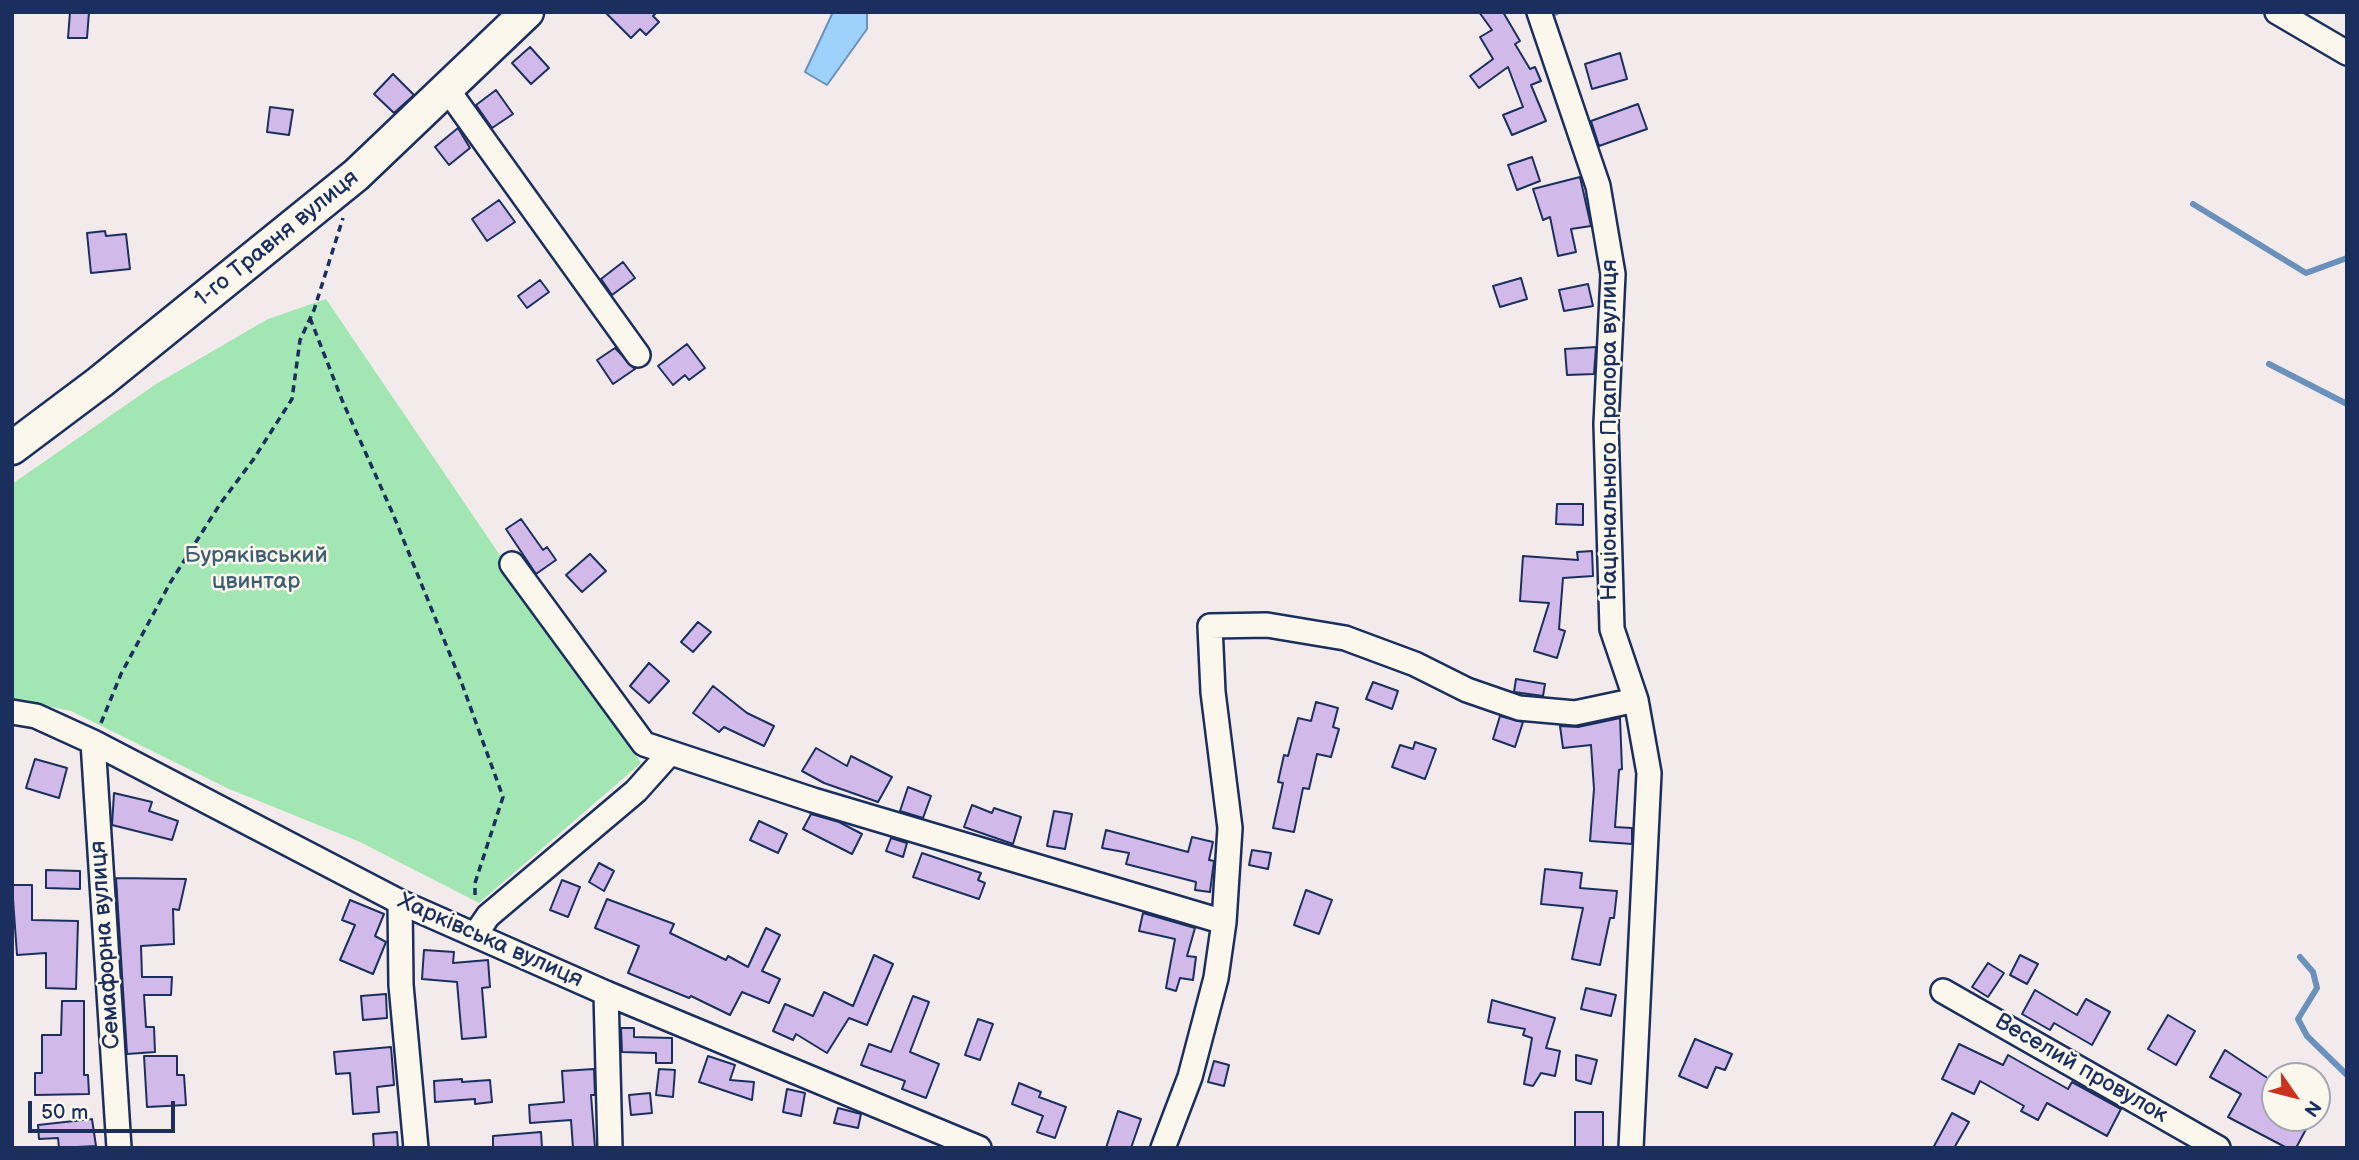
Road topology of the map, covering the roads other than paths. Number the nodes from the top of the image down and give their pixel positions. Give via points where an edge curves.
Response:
1 (527, 12) edge
2 (1539, 12) edge
3 (2277, 12) edge
4 (2347, 53) edge
5 (447, 89) junction
6 (638, 355) dead end
7 (12, 448) edge
8 (512, 564) dead end
9 (1636, 700) junction
10 (12, 712) edge
11 (93, 742) junction
12 (670, 753) junction
13 (400, 902) junction
14 (1224, 922) junction
15 (475, 935) junction
16 (1943, 990) dead end
17 (606, 993) junction
18 (120, 1148) edge
19 (416, 1148) edge
20 (610, 1148) edge
21 (979, 1148) edge
22 (1164, 1148) edge
23 (1630, 1148) edge
24 (2218, 1148) edge

1 - 5 street, 1-го Травня вулиця
2 - 9 street, Національного Прапора вулиця via 1598,186 1613,274 1606,425 1612,629
3 - 4 street
5 - 6 street
5 - 7 street, 1-го Травня вулиця via 356,176
8 - 12 street via 644,744
9 - 14 street via 1575,713 1519,708 1345,638 1267,625 1210,626 1213,692 1230,828
9 - 23 street, Національного Прапора вулиця via 1649,773
10 - 11 street, Харківська вулиця via 36,716
11 - 13 street, Харківська вулиця
11 - 18 street, Семафорна вулиця
12 - 14 street
12 - 15 street via 636,791 488,916
13 - 15 street, Харківська вулиця
13 - 19 street via 401,985
14 - 22 street via 1216,978 1190,1077
15 - 17 street, Харківська вулиця
16 - 24 street, Веселий провулок
17 - 20 street
17 - 21 street, Харківська вулиця

